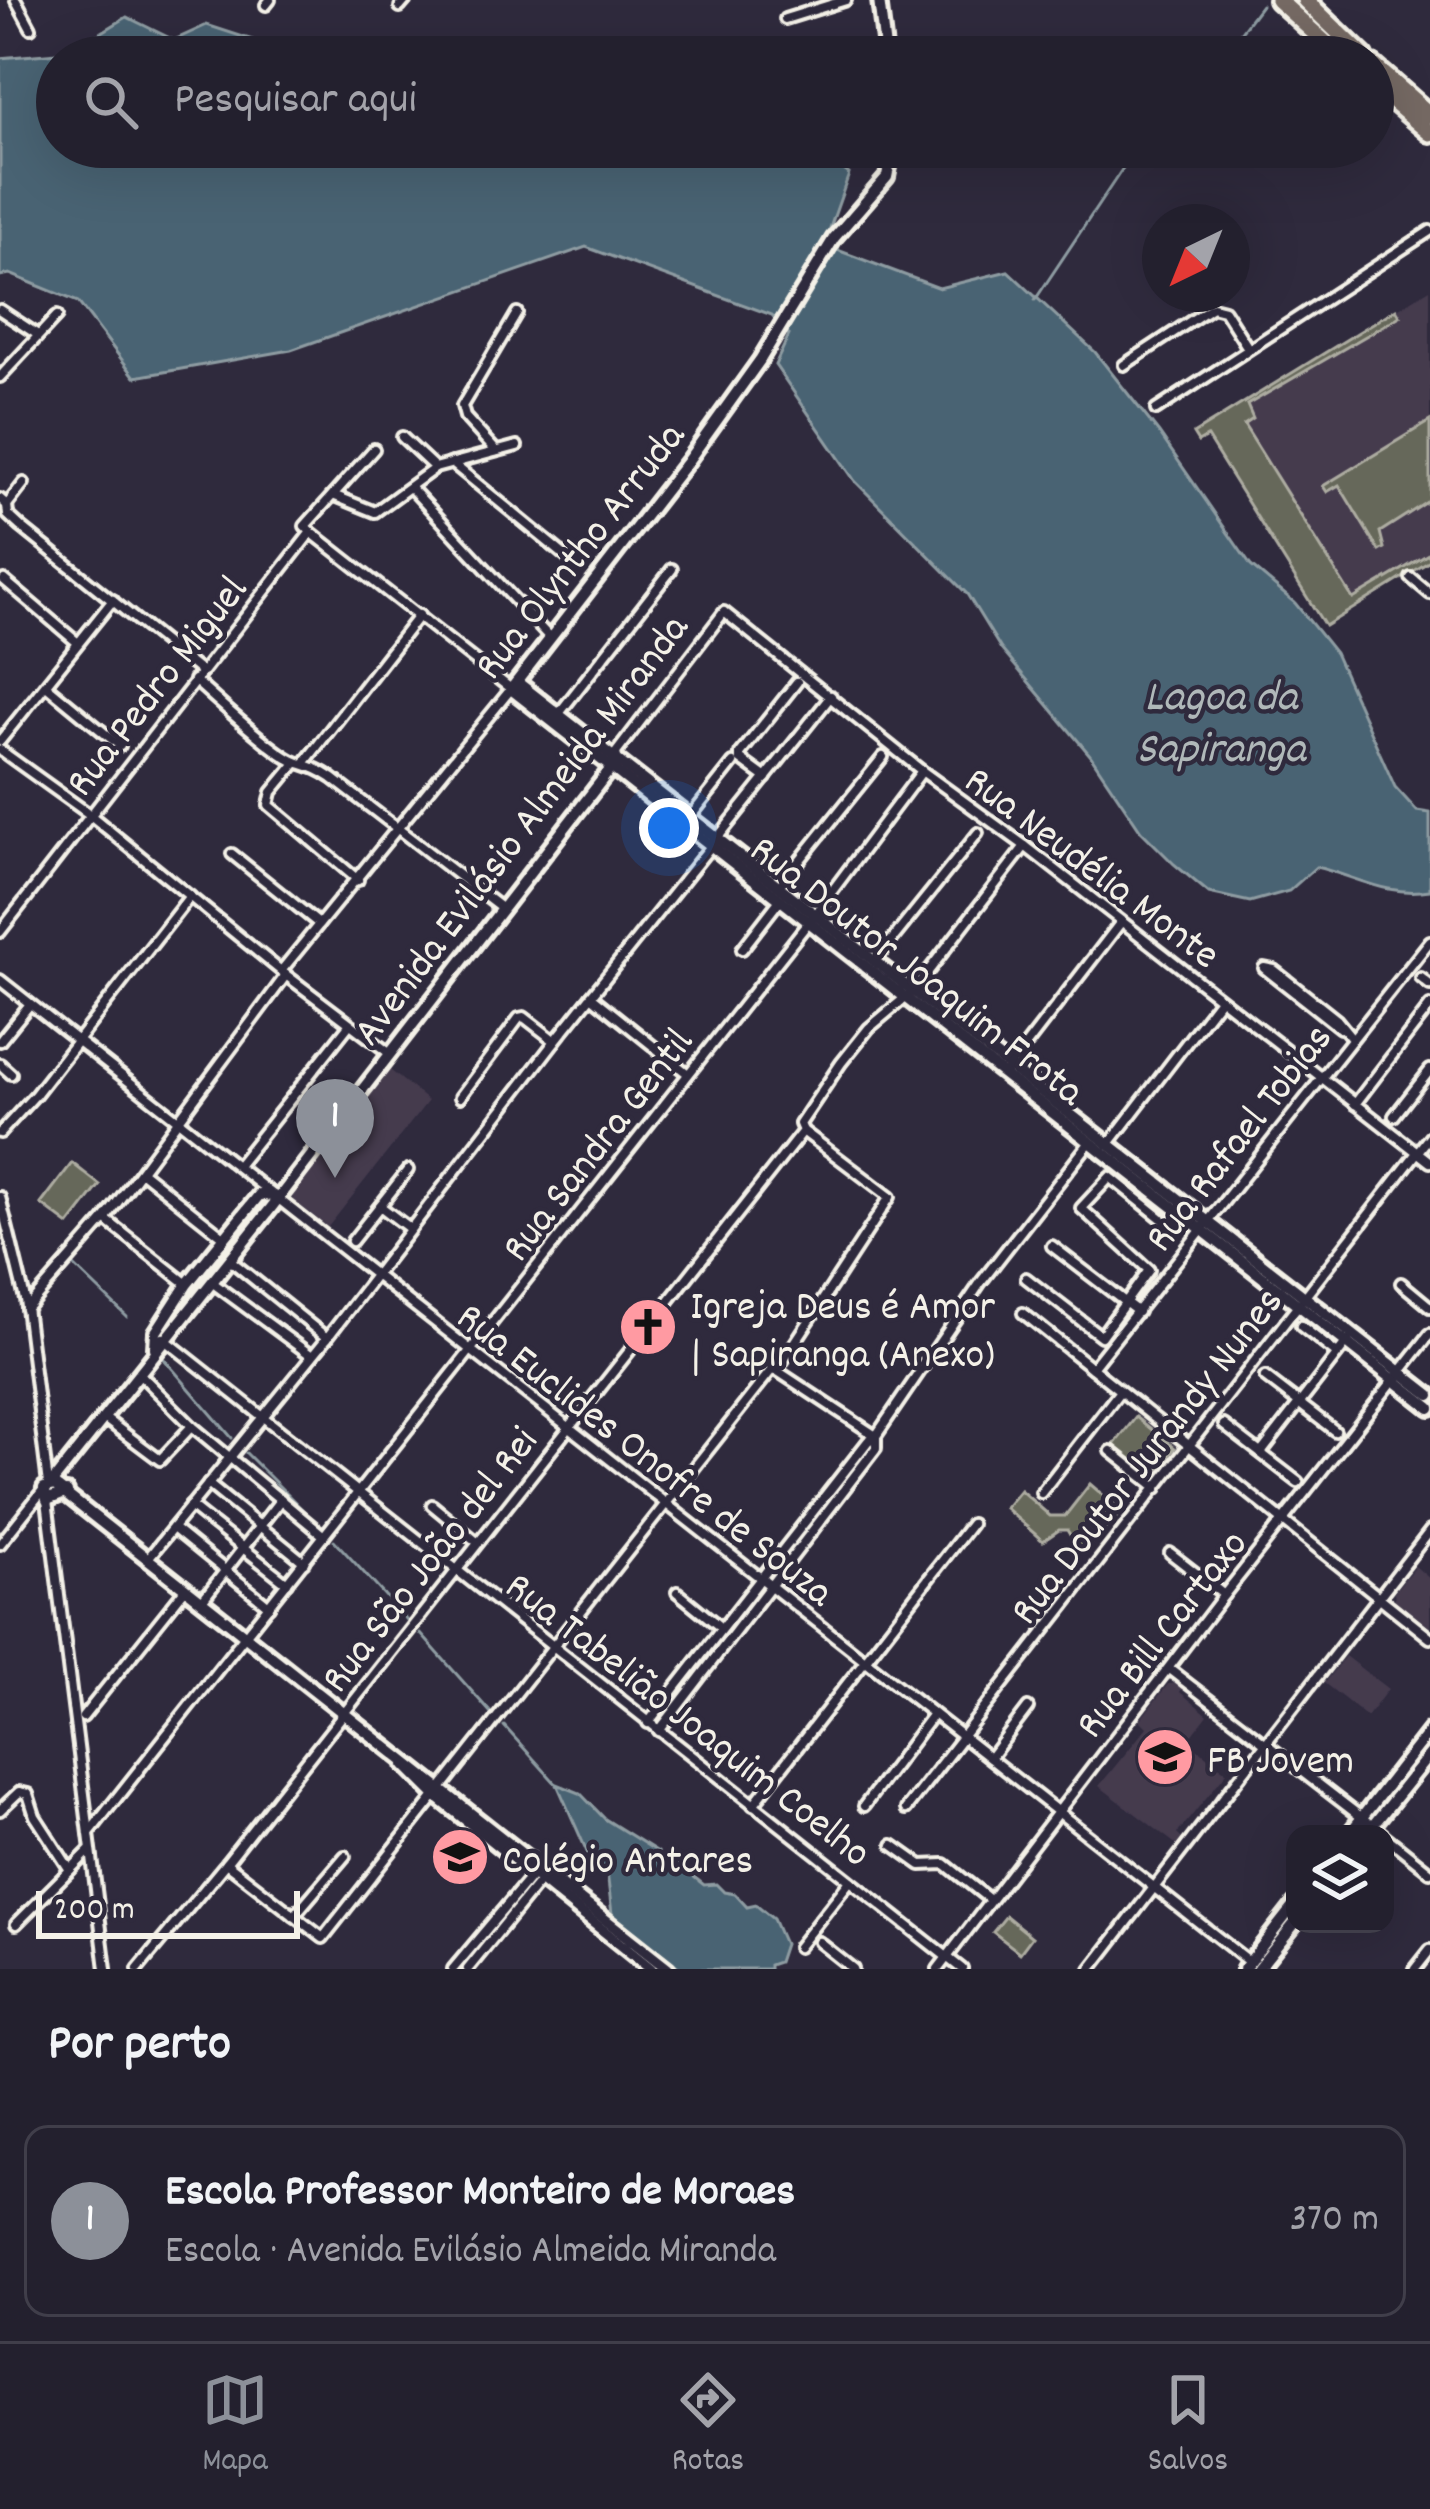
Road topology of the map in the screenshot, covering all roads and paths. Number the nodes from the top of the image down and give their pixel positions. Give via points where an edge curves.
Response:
1 (16, 0) edge
2 (846, 0) edge
3 (878, 0) edge
4 (1278, 0) edge
5 (1305, 0) edge
6 (784, 19) dead end
7 (31, 28) dead end
8 (883, 36) edge
9 (1318, 36) edge
10 (1342, 36) edge
11 (1394, 83) edge
12 (1394, 102) edge
13 (1430, 115) edge
14 (1430, 133) edge
15 (889, 168) edge
16 (1430, 231) edge
17 (0, 310) edge
18 (517, 313) dead end
19 (57, 316) dead end
20 (38, 335) junction
21 (1248, 348) junction
22 (1124, 365) dead end
23 (0, 377) edge
24 (1156, 410) dead end
25 (402, 437) dead end
26 (517, 446) dead end
27 (374, 449) dead end
28 (496, 451) junction
29 (452, 463) junction
30 (435, 468) junction
31 (24, 483) dead end
32 (410, 487) junction
33 (333, 495) junction
34 (3, 502) edge
35 (311, 532) junction
36 (569, 559) dead end
37 (672, 569) dead end
38 (1411, 578) dead end
39 (4, 580) dead end
40 (1430, 594) edge
41 (112, 600) junction
42 (724, 612) joint
43 (419, 615) junction
44 (551, 639) junction
45 (78, 643) junction
46 (198, 676) junction
47 (797, 682) dead end
48 (46, 685) junction
49 (514, 686) junction
50 (831, 696) junction
51 (556, 718) junction
52 (0, 741) edge
53 (120, 746) dead end
54 (0, 751) edge
55 (883, 757) dead end
56 (301, 762) junction
57 (733, 763) dead end
58 (615, 765) junction
59 (922, 771) junction
60 (766, 778) junction
61 (89, 814) junction
62 (692, 816) junction
63 (398, 832) junction
64 (977, 833) dead end
65 (714, 841) junction
66 (1024, 846) junction
67 (232, 854) dead end
68 (358, 880) junction
69 (779, 886) junction
70 (190, 896) junction
71 (779, 901) junction
72 (502, 909) junction
73 (810, 918) junction
74 (1120, 922) junction
75 (319, 924) junction
76 (0, 932) edge
77 (1429, 942) edge
78 (742, 950) dead end
79 (874, 961) junction
80 (283, 973) junction
81 (1421, 978) dead end
82 (0, 980) edge
83 (1430, 985) edge
84 (908, 994) junction
85 (591, 996) junction
86 (1220, 999) junction
87 (30, 1004) junction
88 (1430, 1006) edge
89 (349, 1025) junction
90 (1340, 1028) junction
91 (1351, 1037) junction
92 (78, 1040) junction
93 (0, 1041) edge
94 (555, 1041) junction
95 (388, 1053) junction
96 (0, 1064) edge
97 (1430, 1070) edge
98 (1005, 1072) junction
99 (10, 1073) dead end
100 (688, 1074) junction
101 (1320, 1077) junction
102 (460, 1097) dead end
103 (1355, 1104) junction
104 (1394, 1116) dead end
105 (179, 1123) junction
106 (803, 1131) junction
107 (0, 1133) edge
108 (1430, 1136) edge
109 (1092, 1140) junction
110 (1104, 1150) junction
111 (1418, 1152) junction
112 (1430, 1162) edge
113 (237, 1166) junction
114 (408, 1170) dead end
115 (142, 1172) junction
116 (0, 1197) edge
117 (277, 1197) junction
118 (380, 1206) junction
119 (105, 1219) junction
120 (1166, 1222) dead end
121 (1204, 1227) junction
122 (410, 1229) junction
123 (225, 1238) junction
124 (352, 1241) dead end
125 (1052, 1246) dead end
126 (230, 1260) junction
127 (375, 1275) junction
128 (1026, 1277) dead end
129 (213, 1283) junction
130 (1401, 1283) dead end
131 (188, 1284) junction
132 (1300, 1301) junction
133 (1127, 1303) junction
134 (1430, 1306) edge
135 (26, 1309) junction
136 (1138, 1312) junction
137 (1023, 1313) dead end
138 (1301, 1326) dead end
139 (1430, 1334) edge
140 (161, 1336) junction
141 (326, 1338) junction
142 (1350, 1339) junction
143 (470, 1350) junction
144 (1336, 1354) junction
145 (311, 1356) junction
146 (773, 1368) junction
147 (1092, 1368) junction
148 (139, 1373) junction
149 (1396, 1375) junction
150 (1264, 1377) dead end
151 (1120, 1391) junction
152 (1430, 1395) edge
153 (1299, 1403) junction
154 (1430, 1408) edge
155 (104, 1418) junction
156 (261, 1418) junction
157 (1224, 1425) dead end
158 (191, 1426) junction
159 (567, 1427) junction
160 (1335, 1431) dead end
161 (876, 1436) junction
162 (1187, 1448) junction
163 (1111, 1451) dead end
164 (1261, 1453) junction
165 (229, 1455) junction
166 (1298, 1482) dead end
167 (208, 1484) junction
168 (1157, 1488) junction
169 (51, 1491) junction
170 (1041, 1492) dead end
171 (357, 1493) junction
172 (281, 1499) junction
173 (663, 1504) junction
174 (432, 1505) dead end
175 (190, 1506) junction
176 (1282, 1520) junction
177 (971, 1524) dead end
178 (260, 1527) junction
179 (173, 1528) junction
180 (1430, 1531) edge
181 (324, 1536) junction
182 (477, 1542) junction
183 (0, 1544) edge
184 (243, 1548) junction
185 (1171, 1553) dead end
186 (149, 1557) junction
187 (304, 1562) junction
188 (226, 1570) junction
189 (454, 1570) junction
190 (758, 1578) junction
191 (287, 1582) junction
192 (770, 1587) junction
193 (185, 1588) junction
194 (677, 1592) dead end
195 (1224, 1595) junction
196 (1378, 1598) junction
197 (201, 1602) junction
198 (269, 1606) junction
199 (720, 1627) junction
200 (244, 1637) junction
201 (1430, 1639) edge
202 (552, 1648) junction
203 (865, 1661) junction
204 (1169, 1669) junction
205 (1028, 1708) dead end
206 (344, 1714) junction
207 (933, 1714) junction
208 (83, 1718) dead end
209 (648, 1723) junction
210 (1430, 1730) edge
211 (659, 1731) junction
212 (962, 1736) junction
213 (1267, 1742) junction
214 (1430, 1754) edge
215 (990, 1758) junction
216 (438, 1792) junction
217 (753, 1805) junction
218 (864, 1805) dead end
219 (905, 1809) dead end
220 (0, 1810) edge
221 (1058, 1812) junction
222 (1368, 1825) edge
223 (1377, 1825) edge
224 (1378, 1825) edge
225 (89, 1833) junction
226 (893, 1845) dead end
227 (1394, 1845) edge
228 (89, 1851) junction
229 (345, 1856) dead end
230 (226, 1863) junction
231 (70, 1870) junction
232 (1430, 1872) edge
233 (539, 1875) junction
234 (850, 1881) junction
235 (1154, 1888) junction
236 (990, 1900) junction
237 (294, 1916) junction
238 (1286, 1917) edge
239 (16, 1924) dead end
240 (1286, 1932) edge
241 (819, 1942) dead end
242 (798, 1947) dead end
243 (1430, 1950) edge
244 (638, 1952) junction
245 (947, 1958) junction
246 (1252, 1967) edge
247 (106, 1969) edge
248 (138, 1969) edge
249 (453, 1969) edge
250 (468, 1969) edge
251 (624, 1969) edge
252 (651, 1969) edge
253 (668, 1969) edge
254 (853, 1969) edge
255 (938, 1969) edge
256 (962, 1969) edge
257 (1090, 1969) edge
258 (1415, 1969) edge

1 - 7 street
2 - 6 street
3 - 8 street
4 - 9 highway
5 - 10 highway
11 - 13 highway
12 - 14 highway
15 - 44 street, Rua Olyntho Arruda via 687,462
16 - 21 street
17 - 20 street
18 - 28 street via 462,406
19 - 20 street
20 - 23 street
21 - 22 street via 1224,310 1212,307
21 - 24 street
25 - 30 street
26 - 28 street
27 - 33 street, Rua Pedro Miguel
28 - 29 street
29 - 30 street
29 - 36 street
30 - 32 street
31 - 34 street
32 - 33 street via 375,512
32 - 44 street
33 - 35 street, Rua Pedro Miguel via 305,526
34 - 41 street via 8,515
35 - 43 street, Rua Doutor Joaquim Frota
35 - 46 street, Rua Pedro Miguel
37 - 51 street
38 - 40 street
39 - 45 street
41 - 45 street
41 - 46 street
42 - 50 street, Rua Neudélia Monte
42 - 58 street, Avenida Evilásio Almeida Miranda via 616,753
43 - 49 street, Rua Doutor Joaquim Frota
43 - 56 street
44 - 49 street, Rua Olyntho Arruda
45 - 48 street
46 - 56 street
46 - 61 street, Rua Pedro Miguel
47 - 60 street via 740,754
48 - 52 street
48 - 53 street
49 - 51 street, Rua Doutor Joaquim Frota
49 - 63 street, Rua Olyntho Arruda
50 - 59 street, Rua Neudélia Monte
50 - 60 street
51 - 58 street, Rua Doutor Joaquim Frota
54 - 61 street
55 - 69 street
56 - 63 street
56 - 68 street via 268,805
57 - 62 street
58 - 62 street, Rua Doutor Joaquim Frota
58 - 65 street, Rua Doutor Joaquim Frota
58 - 72 street, Avenida Evilásio Almeida Miranda
59 - 66 street, Rua Neudélia Monte
59 - 73 street, Rua Sandra Gentil
60 - 65 street
61 - 70 street
61 - 76 street, Rua Pedro Miguel
62 - 65 street, Rua Doutor Joaquim Frota
63 - 68 street, Rua Olyntho Arruda
63 - 72 street
64 - 79 street
65 - 69 street, Rua Doutor Joaquim Frota
65 - 71 street, Rua Doutor Joaquim Frota
65 - 85 street
66 - 74 street, Rua Neudélia Monte
66 - 84 street, Rua São João del Rei
67 - 75 street
68 - 75 street, Rua Olyntho Arruda
69 - 73 street, Rua Doutor Joaquim Frota
70 - 80 street
70 - 92 street
71 - 73 street, Rua Doutor Joaquim Frota
71 - 78 street
72 - 95 street, Avenida Evilásio Almeida Miranda
73 - 79 street, Rua Doutor Joaquim Frota
73 - 84 street, Rua Doutor Joaquim Frota
73 - 100 street, Rua Sandra Gentil
74 - 86 street, Rua Neudélia Monte
74 - 98 street
75 - 80 street, Rua Olyntho Arruda
77 - 91 street, Rua Rafael Tobias
79 - 84 street, Rua Doutor Joaquim Frota
80 - 89 street
80 - 105 street, Rua Olyntho Arruda
81 - 83 street
82 - 87 street, Rua Euclides Onofre de Souza
84 - 98 street, Rua Doutor Joaquim Frota
84 - 106 street, Rua São João del Rei via 841,1063 800,1124
85 - 94 street
85 - 100 street
86 - 101 street, Rua Neudélia Monte
86 - 110 street
87 - 92 street, Rua Euclides Onofre de Souza
87 - 93 street
88 - 103 street
89 - 95 street
89 - 113 street
90 - 90 street via 1274,970 1264,968
90 - 91 street
91 - 101 street, Rua Rafael Tobias
92 - 105 street, Rua Euclides Onofre de Souza
92 - 107 street
94 - 102 street via 519,1018
94 - 122 street
95 - 117 street, Avenida Evilásio Almeida Miranda
96 - 99 street
97 - 104 street
98 - 109 street, Rua Doutor Joaquim Frota
100 - 143 street, Rua Sandra Gentil
101 - 103 street, Rua Neudélia Monte
101 - 121 street, Rua Rafael Tobias
103 - 111 street, Rua Neudélia Monte
105 - 113 street, Rua Euclides Onofre de Souza
105 - 115 street, Rua Olyntho Arruda
106 - 146 street via 890,1197
106 - 159 street, Rua São João del Rei
108 - 111 street, Rua Doutor Jurandy Nunes
109 - 110 street, Rua Doutor Joaquim Frota
109 - 161 street
110 - 121 street, Rua Doutor Joaquim Frota
111 - 112 street, Rua Neudélia Monte
111 - 132 street, Rua Doutor Jurandy Nunes
113 - 117 street, Rua Euclides Onofre de Souza
114 - 118 street
115 - 119 street, Rua Olyntho Arruda
115 - 123 street
116 - 135 street
117 - 123 street, Avenida Evilásio Almeida Miranda via 260,1194
117 - 126 street, Avenida Evilásio Almeida Miranda
117 - 127 street, Rua Euclides Onofre de Souza
118 - 122 street
118 - 124 street
119 - 131 street
119 - 135 street, Rua Olyntho Arruda
120 - 133 street via 1110,1177 1081,1208 1147,1264
121 - 132 street, Rua Doutor Joaquim Frota
121 - 136 street, Rua Rafael Tobias
122 - 127 street
123 - 131 street, Avenida Evilásio Almeida Miranda
125 - 133 street
126 - 129 street, Avenida Evilásio Almeida Miranda
126 - 141 street
127 - 141 street
127 - 143 street, Rua Euclides Onofre de Souza
128 - 133 street via 1100,1336
129 - 140 street, Avenida Evilásio Almeida Miranda
129 - 145 street
130 - 134 street
131 - 140 street, Avenida Evilásio Almeida Miranda
132 - 142 street, Rua Doutor Joaquim Frota
132 - 162 street, Rua Doutor Jurandy Nunes
133 - 136 street
135 - 169 street
136 - 147 street, Rua Rafael Tobias
137 - 147 street
138 - 144 street
139 - 149 street, Rua Bill Cartaxo
140 - 148 street, Avenida Evilásio Almeida Miranda
140 - 156 street, Rua Tabelião Joaquim Coelho
141 - 145 street
142 - 144 street
142 - 149 street, Rua Doutor Joaquim Frota
143 - 159 street, Rua Euclides Onofre de Souza
143 - 171 street, Rua Sandra Gentil
144 - 153 street
145 - 156 street
146 - 161 street
146 - 173 street
147 - 151 street
148 - 155 street, Avenida Evilásio Almeida Miranda
148 - 158 street
149 - 152 street, Rua Doutor Joaquim Frota
149 - 154 street, Rua Doutor Joaquim Frota
149 - 176 street, Rua Bill Cartaxo
150 - 153 street
151 - 162 street
151 - 170 street
153 - 160 street
153 - 164 street
155 - 158 street via 160,1460
155 - 169 street, Avenida Evilásio Almeida Miranda
156 - 165 street
156 - 171 street, Rua Tabelião Joaquim Coelho
157 - 164 street
158 - 165 street
159 - 173 street, Rua Euclides Onofre de Souza
159 - 182 street, Rua São João del Rei
161 - 190 street
161 - 192 street via 876,1448
162 - 168 street, Rua Doutor Jurandy Nunes
162 - 176 street
163 - 168 street
164 - 166 street
165 - 167 street
165 - 172 street
167 - 175 street
167 - 178 street
168 - 212 street, Rua Doutor Jurandy Nunes
169 - 183 street, Avenida Evilásio Almeida Miranda
169 - 186 street
169 - 225 street
171 - 181 street, Rua Sandra Gentil
171 - 189 street, Rua Tabelião Joaquim Coelho
172 - 178 street
172 - 181 street
173 - 190 street, Rua Euclides Onofre de Souza
173 - 202 street
174 - 182 street
175 - 179 street
175 - 184 street
176 - 195 street, Rua Bill Cartaxo
176 - 196 street
177 - 203 street
178 - 184 street
178 - 187 street
179 - 186 street
179 - 188 street
180 - 196 street
181 - 187 street, Rua Sandra Gentil
182 - 189 street, Rua São João del Rei
184 - 188 street
184 - 191 street
185 - 195 street
186 - 193 street
187 - 191 street, Rua Sandra Gentil
188 - 197 street
188 - 198 street
189 - 202 street, Rua Tabelião Joaquim Coelho
189 - 206 street, Rua São João del Rei
190 - 192 street, Rua Euclides Onofre de Souza
190 - 199 street
191 - 198 street, Rua Sandra Gentil
192 - 203 street, Rua Euclides Onofre de Souza
192 - 211 street
193 - 197 street
193 - 208 street
194 - 199 street
195 - 204 street, Rua Bill Cartaxo
196 - 201 street
196 - 213 street
197 - 200 street
198 - 200 street, Rua Sandra Gentil
199 - 209 street
200 - 206 street
200 - 225 street, Rua Sandra Gentil
202 - 209 street, Rua Tabelião Joaquim Coelho
202 - 216 street
203 - 207 street, Rua Euclides Onofre de Souza
203 - 217 street
204 - 213 street
204 - 221 street, Rua Bill Cartaxo
205 - 215 street
206 - 216 street
206 - 230 street, Rua São João del Rei
207 - 212 street, Rua Euclides Onofre de Souza
207 - 218 street
209 - 211 street, Rua Tabelião Joaquim Coelho
210 - 223 street
211 - 217 street, Rua Tabelião Joaquim Coelho
212 - 215 street, Rua Euclides Onofre de Souza
212 - 219 street, Rua Doutor Jurandy Nunes
213 - 222 street
213 - 235 street
214 - 224 street
215 - 221 street, Rua Euclides Onofre de Souza
216 - 233 street
216 - 237 street via 323,1938
217 - 234 street, Rua Tabelião Joaquim Coelho
220 - 231 street via 19,1792 28,1794
221 - 235 street, Rua Euclides Onofre de Souza
221 - 236 street, Rua Bill Cartaxo
225 - 228 street
226 - 236 street via 921,1865 945,1864
227 - 232 street
228 - 231 street
228 - 247 street
229 - 237 street
230 - 237 street
230 - 248 street, Rua São João del Rei
231 - 239 street
233 - 244 street
233 - 249 street
233 - 250 street
234 - 242 street
234 - 245 street, Rua Tabelião Joaquim Coelho
235 - 246 street, Rua Euclides Onofre de Souza
235 - 257 street
236 - 245 street, Rua Bill Cartaxo
238 - 246 street
240 - 246 street
241 - 254 street
243 - 258 street
244 - 251 street
244 - 252 street
244 - 253 street
245 - 255 street, Rua Bill Cartaxo
245 - 256 street, Rua Tabelião Joaquim Coelho

